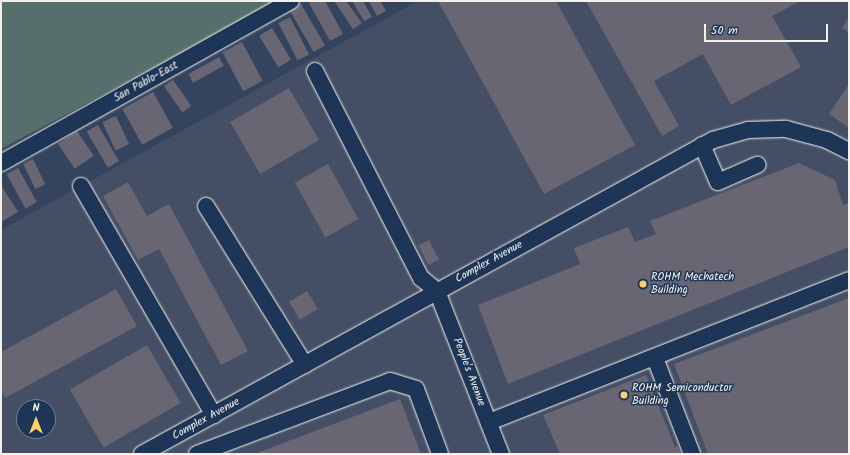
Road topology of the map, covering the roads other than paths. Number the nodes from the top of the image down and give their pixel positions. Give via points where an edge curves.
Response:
1 (291, 1) edge
2 (315, 70) dead end
3 (702, 145) junction
4 (849, 151) edge
5 (1, 162) edge
6 (757, 166) dead end
7 (81, 186) dead end
8 (206, 206) dead end
9 (849, 280) edge
10 (437, 291) junction
11 (654, 358) junction
12 (305, 365) junction
13 (214, 415) junction
14 (489, 422) junction
15 (142, 454) edge
16 (197, 454) edge
17 (440, 454) edge
18 (501, 454) edge
19 (692, 454) edge

1 - 5 street, San Pablo-East
2 - 10 street via 421,278
3 - 4 street, Complex Avenue via 748,130 786,129 827,140
3 - 6 street via 718,182
3 - 10 street, Complex Avenue
7 - 13 street
8 - 12 street
9 - 11 street
10 - 12 street, Complex Avenue
10 - 14 street, People's Avenue
11 - 14 street
11 - 19 street
12 - 13 street, Complex Avenue
13 - 15 street, Complex Avenue
14 - 18 street, People's Avenue
16 - 17 street via 390,381 416,389

